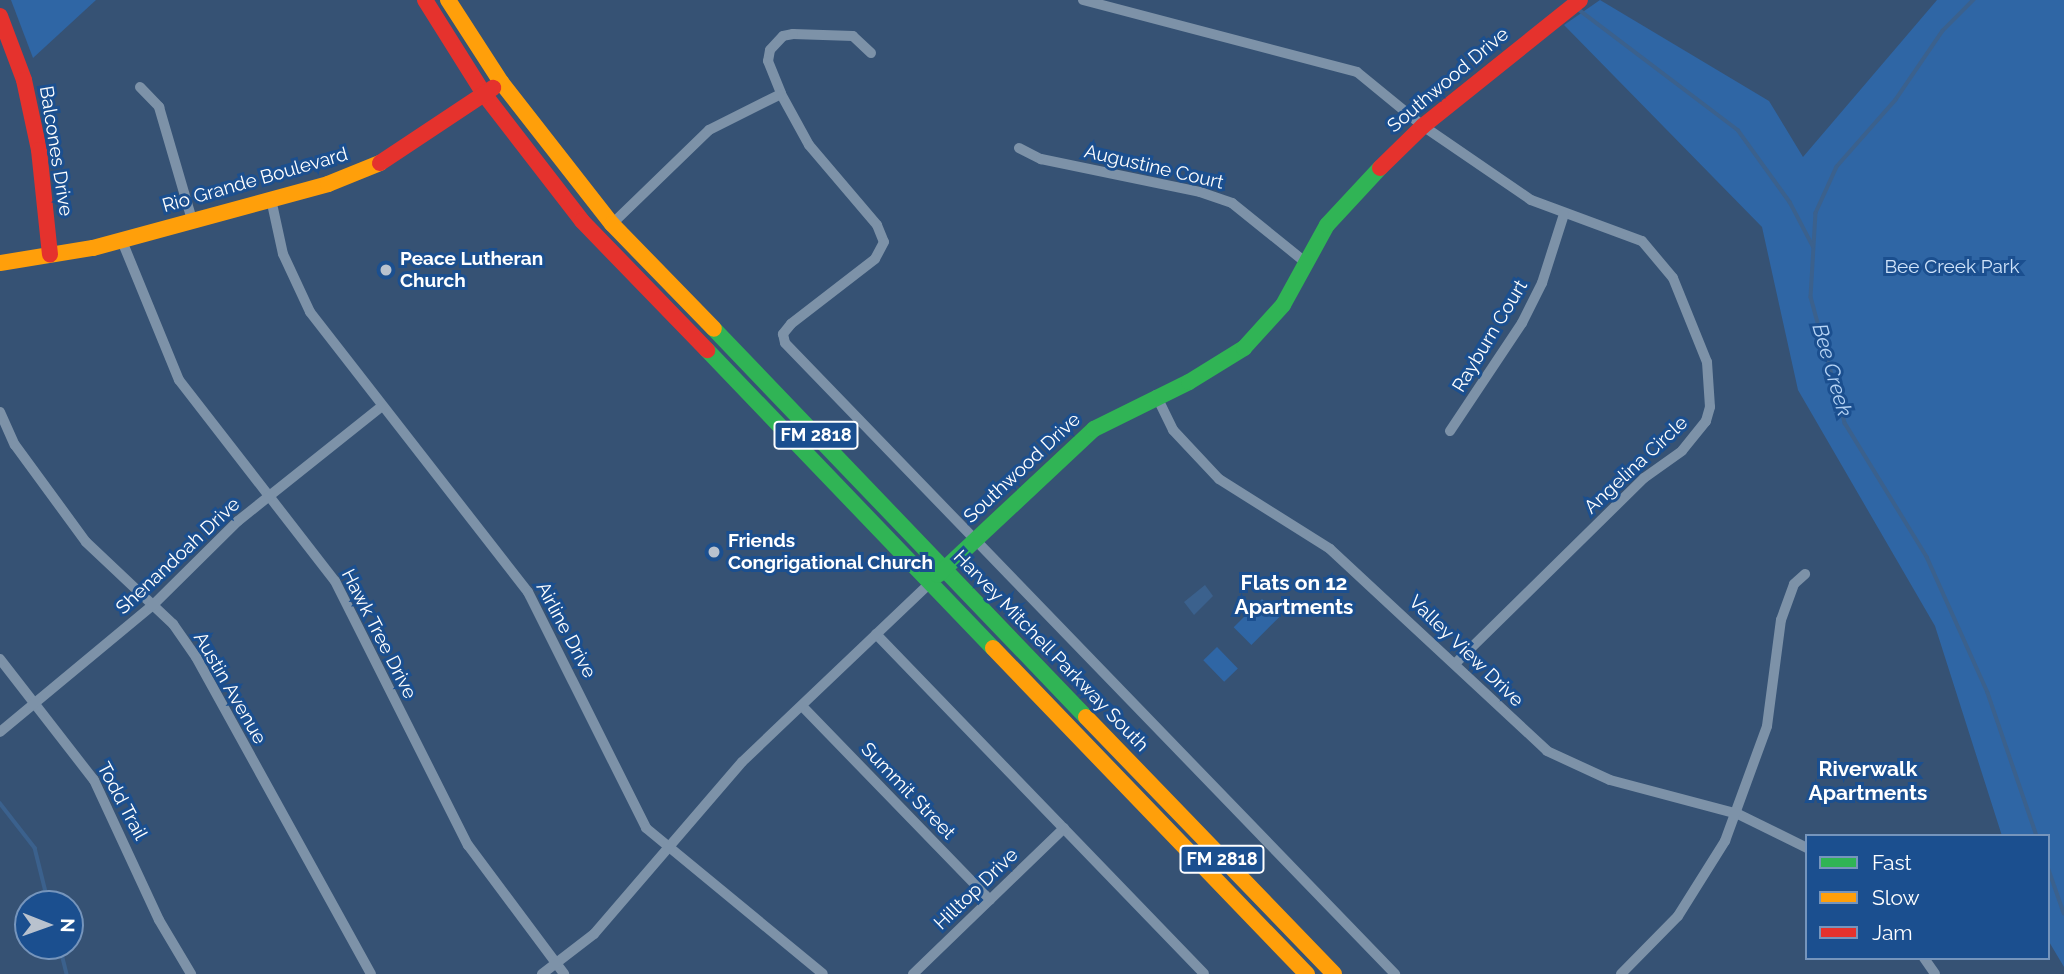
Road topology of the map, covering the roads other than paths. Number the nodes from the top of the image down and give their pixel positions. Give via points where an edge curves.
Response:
1 (425, 0) edge
2 (448, 0) edge
3 (1083, 0) edge
4 (1580, 0) edge
5 (0, 16) edge
6 (871, 53) dead end
7 (501, 82) junction
8 (140, 87) dead end
9 (484, 94) junction
10 (781, 94) junction
11 (1423, 126) junction
12 (1019, 148) dead end
13 (271, 199) junction
14 (1564, 214) junction
15 (192, 220) junction
16 (612, 224) junction
17 (121, 241) junction
18 (50, 254) junction
19 (0, 262) edge
20 (1305, 262) junction
21 (1156, 395) junction
22 (381, 407) junction
23 (0, 412) edge
24 (1450, 431) dead end
25 (269, 496) junction
26 (975, 540) junction
27 (943, 570) junction
28 (1805, 574) dead end
29 (929, 584) junction
30 (152, 606) junction
31 (876, 634) junction
32 (0, 659) edge
33 (1455, 664) junction
34 (36, 703) junction
35 (802, 706) junction
36 (0, 732) edge
37 (1738, 814) junction
38 (1064, 828) junction
39 (1805, 847) edge
40 (669, 849) junction
41 (990, 900) junction
42 (556, 963) junction
43 (191, 974) edge
44 (371, 974) edge
45 (542, 974) edge
46 (564, 974) edge
47 (823, 974) edge
48 (913, 974) edge
49 (1204, 974) edge
50 (1307, 974) edge
51 (1334, 974) edge
52 (1395, 974) edge
53 (1621, 974) edge

1 - 9 main road, Harvey Mitchell Parkway South / FM 2818
2 - 7 main road, Harvey Mitchell Parkway South / FM 2818
3 - 11 street, Angelina Circle via 1357,72
4 - 11 main road, Southwood Drive
5 - 18 main road, Balcones Drive via 24,79 39,150
6 - 10 street via 853,36 783,36 774,42 768,61
7 - 9 main road, Rio Grande Boulevard
7 - 16 main road, Harvey Mitchell Parkway South / FM 2818
8 - 15 street via 159,107
9 - 13 main road, Rio Grande Boulevard via 389,159 328,184
9 - 29 main road, Harvey Mitchell Parkway South / FM 2818 via 582,221
10 - 16 street via 741,110 709,131
10 - 26 street via 809,145 877,225 884,242 875,259 783,334 791,351
11 - 14 street, Angelina Circle via 1531,200
11 - 20 main road, Southwood Drive via 1349,199
12 - 20 street, Augustine Court via 1041,159 1200,192 1231,203
13 - 15 main road, Rio Grande Boulevard
13 - 22 street, Airline Drive via 295,287
14 - 24 street, Rayburn Court via 1542,283 1522,323
14 - 33 street, Angelina Circle via 1619,230 1659,258 1707,362 1710,407 1697,435 1682,451 1644,478
15 - 17 main road, Rio Grande Boulevard
16 - 27 main road, Harvey Mitchell Parkway South / FM 2818
17 - 18 main road, Rio Grande Boulevard
17 - 25 street, Hawk Tree Drive via 179,380
18 - 19 main road, Rio Grande Boulevard
20 - 21 main road, Southwood Drive via 1283,305 1244,348 1200,376
21 - 26 main road, Southwood Drive via 1118,413 1070,447
21 - 33 street, Valley View Drive via 1173,430 1219,479 1330,549
22 - 25 street, Shenandoah Drive
22 - 40 street, Airline Drive via 528,592 635,811
23 - 30 street, Austin Avenue via 15,445 86,542 131,580
25 - 30 street, Shenandoah Drive
25 - 42 street, Hawk Tree Drive via 335,581 468,845
26 - 27 main road, Southwood Drive
26 - 52 street
27 - 29 main road, Southwood Drive
27 - 51 main road, Harvey Mitchell Parkway South / FM 2818
28 - 37 street via 1794,584 1781,620 1767,726
29 - 31 street, Southwood Drive
29 - 50 main road, Harvey Mitchell Parkway South / FM 2818
30 - 34 street, Shenandoah Drive
30 - 44 street, Austin Avenue via 173,624 196,657
31 - 35 street, Southwood Drive
31 - 38 street
32 - 34 street, Todd Trail
33 - 37 street, Valley View Drive via 1518,727 1579,768
34 - 36 street, Shenandoah Drive
34 - 43 street, Todd Trail via 94,780 159,920
35 - 40 street, Southwood Drive via 736,768
35 - 41 street, Summit Street
37 - 39 street, Valley View Drive
37 - 53 street via 1699,888
38 - 41 street, Hilltop Drive
38 - 49 street
40 - 42 street, Southwood Drive via 594,934
40 - 47 street, Airline Drive
41 - 48 street, Hilltop Drive
42 - 45 street, Southwood Drive
42 - 46 street, Hawk Tree Drive

